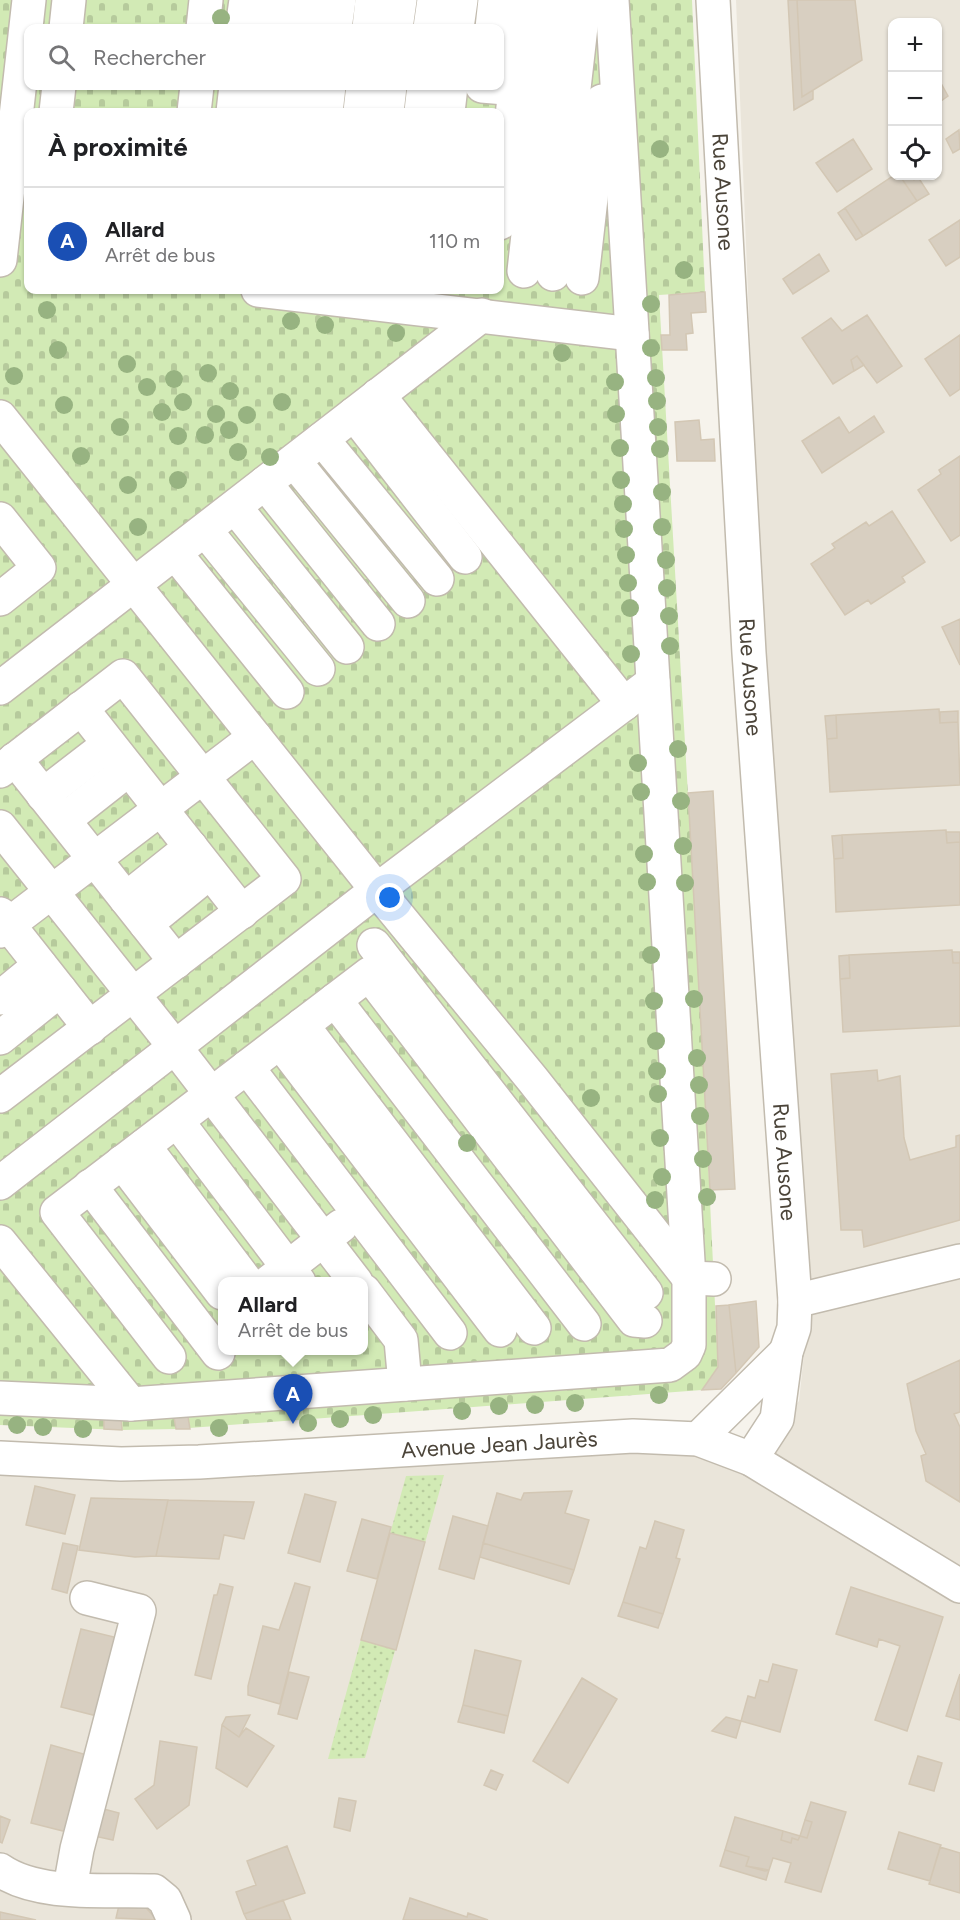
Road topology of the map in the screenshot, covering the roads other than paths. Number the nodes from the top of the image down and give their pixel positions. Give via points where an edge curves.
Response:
1 (29, 0) edge
2 (69, 0) edge
3 (206, 0) edge
4 (246, 0) edge
5 (276, 0) edge
6 (308, 0) edge
7 (339, 0) edge
8 (372, 0) edge
9 (400, 0) edge
10 (434, 0) edge
11 (460, 0) edge
12 (495, 0) edge
13 (525, 0) edge
14 (554, 0) edge
15 (584, 0) edge
16 (612, 0) edge
17 (713, 0) edge
18 (66, 24) edge
19 (203, 24) edge
20 (243, 24) edge
21 (273, 24) edge
22 (305, 24) edge
23 (336, 24) edge
24 (369, 24) edge
25 (397, 24) edge
26 (431, 24) edge
27 (457, 24) edge
28 (492, 24) edge
29 (18, 36) edge
30 (59, 90) edge
31 (197, 90) edge
32 (236, 90) edge
33 (266, 90) edge
34 (298, 90) edge
35 (329, 90) edge
36 (363, 90) edge
37 (388, 90) edge
38 (424, 90) edge
39 (451, 90) edge
40 (538, 92) edge
41 (56, 108) edge
42 (194, 108) edge
43 (233, 108) edge
44 (263, 108) edge
45 (295, 108) edge
46 (326, 108) edge
47 (360, 108) edge
48 (387, 108) edge
49 (421, 108) edge
50 (448, 108) edge
51 (493, 108) edge
52 (504, 209) edge
53 (0, 261) edge
54 (24, 264) edge
55 (294, 294) edge
56 (482, 315) junction
57 (632, 334) junction
58 (366, 405) junction
59 (0, 417) edge
60 (322, 439) junction
61 (294, 461) junction
62 (265, 483) junction
63 (235, 507) junction
64 (0, 519) edge
65 (205, 530) junction
66 (175, 553) junction
67 (465, 557) dead end
68 (437, 579) dead end
69 (134, 586) junction
70 (0, 599) edge
71 (408, 601) dead end
72 (378, 624) dead end
73 (346, 647) dead end
74 (318, 669) dead end
75 (653, 682) junction
76 (0, 688) edge
77 (287, 692) dead end
78 (624, 704) junction
79 (81, 708) junction
80 (255, 737) junction
81 (109, 744) junction
82 (8, 765) edge
83 (129, 769) junction
84 (203, 777) junction
85 (43, 795) junction
86 (160, 809) junction
87 (64, 820) junction
88 (0, 827) edge
89 (94, 859) junction
90 (200, 860) junction
91 (377, 890) junction
92 (52, 892) junction
93 (126, 899) junction
94 (242, 912) junction
95 (3, 923) edge
96 (146, 924) junction
97 (374, 945) dead end
98 (176, 962) junction
99 (50, 978) junction
100 (134, 994) junction
101 (0, 998) edge
102 (335, 1000) junction
103 (90, 1028) junction
104 (291, 1033) junction
105 (0, 1038) edge
106 (175, 1047) junction
107 (0, 1052) edge
108 (248, 1067) junction
109 (533, 1080) junction
110 (11, 1088) edge
111 (212, 1094) junction
112 (490, 1113) junction
113 (177, 1120) junction
114 (447, 1146) junction
115 (133, 1154) junction
116 (403, 1179) junction
117 (0, 1183) edge
118 (90, 1186) junction
119 (358, 1213) junction
120 (324, 1239) junction
121 (0, 1242) edge
122 (960, 1261) edge
123 (244, 1277) edge
124 (285, 1277) edge
125 (353, 1277) edge
126 (702, 1278) junction
127 (218, 1287) edge
128 (368, 1297) edge
129 (795, 1301) junction
130 (690, 1312) junction
131 (584, 1324) dead end
132 (534, 1328) dead end
133 (500, 1330) dead end
134 (450, 1333) dead end
135 (214, 1334) edge
136 (786, 1353) junction
137 (169, 1357) junction
138 (405, 1384) junction
139 (0, 1398) edge
140 (168, 1401) junction
141 (131, 1404) junction
142 (698, 1439) junction
143 (0, 1458) edge
144 (751, 1459) junction
145 (960, 1586) edge
146 (87, 1598) dead end
147 (0, 1870) edge
148 (70, 1888) junction
149 (174, 1920) edge

1 - 29 street
2 - 18 street
3 - 19 street
4 - 20 street
5 - 21 street
6 - 22 street
7 - 23 street
8 - 24 street
9 - 25 street
10 - 26 street
11 - 27 street
12 - 28 street
13 - 40 street
14 - 40 street
15 - 40 street
16 - 40 street
17 - 129 street, Rue Ausone via 749,653
29 - 53 street
30 - 41 street
31 - 42 street
32 - 43 street
33 - 44 street
34 - 45 street
35 - 46 street
36 - 47 street
37 - 48 street
38 - 49 street
39 - 50 street
40 - 40 street via 553,274
40 - 51 street
40 - 52 street
40 - 57 street
53 - 54 street
55 - 56 street
56 - 57 street
56 - 58 street
57 - 75 street
58 - 60 street
58 - 67 street
58 - 78 street
59 - 69 street
60 - 61 street
60 - 68 street
61 - 62 street
61 - 71 street
62 - 63 street
62 - 72 street
63 - 65 street
63 - 73 street
64 - 70 street via 39,568
65 - 66 street
65 - 74 street
66 - 69 street
66 - 77 street
69 - 76 street
69 - 80 street
75 - 78 street
75 - 126 street
78 - 91 street
79 - 81 street
79 - 82 street
79 - 84 street via 123,676
80 - 84 street
80 - 91 street
81 - 83 street
81 - 85 street
82 - 85 street
83 - 86 street
83 - 87 street
84 - 86 street
84 - 94 street via 284,879
85 - 87 street
86 - 89 street
86 - 90 street
87 - 89 street
88 - 92 street
89 - 92 street
89 - 93 street
90 - 93 street
90 - 94 street
90 - 96 street
91 - 106 street
91 - 109 street
92 - 95 street
92 - 100 street
93 - 96 street
94 - 98 street
95 - 99 street
96 - 98 street
97 - 112 street
98 - 100 street
99 - 101 street
99 - 103 street
99 - 105 street
100 - 103 street
100 - 106 street
102 - 104 street
102 - 112 street via 369,974
102 - 114 street
103 - 110 street
104 - 108 street
104 - 116 street
106 - 111 street
106 - 117 street
107 - 110 street
108 - 111 street
108 - 119 street
109 - 112 street
109 - 126 street
111 - 113 street
111 - 120 street
112 - 114 street
112 - 130 street via 648,1310
113 - 115 street
113 - 124 street
114 - 116 street
114 - 131 street
115 - 118 street
115 - 123 street
115 - 127 street
116 - 119 street
116 - 132 street
116 - 133 street
118 - 135 street
118 - 137 street via 57,1212
119 - 120 street
119 - 134 street
120 - 124 street
120 - 125 street
121 - 141 street
122 - 129 street
126 - 130 street
128 - 138 street via 401,1340
129 - 136 street, Rue Ausone via 794,1328
130 - 138 street via 689,1345 685,1354 670,1365
135 - 137 street
136 - 142 street, Rue Ausone
136 - 144 street, Rue Ausone via 777,1419
137 - 140 street
138 - 140 street
139 - 141 street
140 - 141 street
142 - 143 street, Avenue Jean Jaurès via 633,1436 121,1464
142 - 144 street, Avenue Jean Jaurès
144 - 145 street, Avenue Jean Jaurès
146 - 148 street via 140,1611
147 - 148 street via 25,1883
148 - 149 street via 154,1891 165,1900

